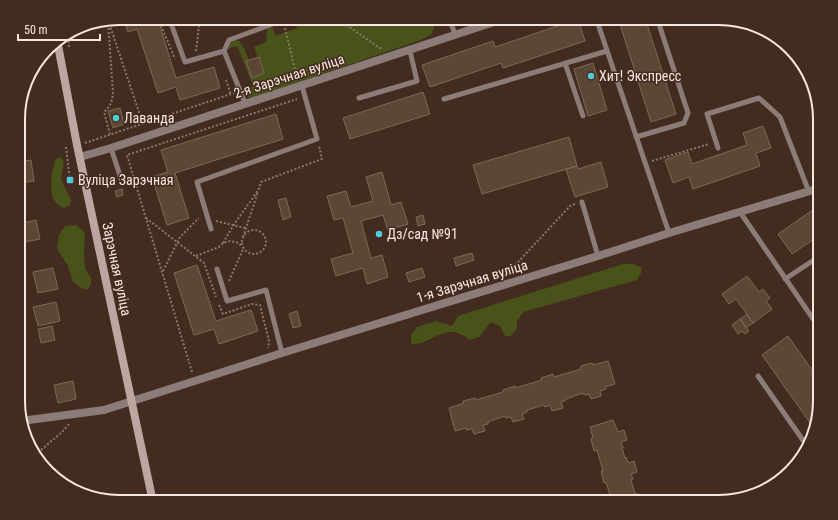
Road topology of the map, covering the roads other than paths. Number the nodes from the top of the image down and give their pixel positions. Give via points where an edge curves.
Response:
1 (172, 25) edge
2 (270, 25) edge
3 (452, 25) edge
4 (484, 25) edge
5 (598, 25) edge
6 (659, 25) edge
7 (455, 34) junction
8 (58, 47) edge
9 (224, 51) junction
10 (410, 51) junction
11 (607, 51) junction
12 (565, 63) junction
13 (300, 86) junction
14 (359, 98) dead end
15 (444, 99) dead end
16 (245, 103) junction
17 (583, 116) dead end
18 (636, 137) junction
19 (111, 148) junction
20 (718, 148) dead end
21 (80, 157) junction
22 (122, 182) dead end
23 (813, 190) edge
24 (808, 192) junction
25 (582, 202) road end
26 (740, 212) junction
27 (211, 229) dead end
28 (669, 233) junction
29 (598, 256) junction
30 (813, 261) edge
31 (217, 268) dead end
32 (786, 279) junction
33 (813, 319) edge
34 (282, 353) junction
35 (758, 376) dead end
36 (132, 401) junction
37 (28, 421) edge
38 (804, 441) edge
39 (152, 495) edge

1 - 9 lane via 185,62
2 - 9 lane via 229,40
3 - 7 lane
4 - 7 street, 2-я Зарэчная вуліца
5 - 11 lane
6 - 18 lane via 688,113 684,123
7 - 10 street, 2-я Зарэчная вуліца
8 - 21 street, Зарэчная вуліца
9 - 16 lane
10 - 13 street, 2-я Зарэчная вуліца
10 - 14 lane via 417,81
11 - 12 lane
11 - 18 lane
12 - 15 lane
12 - 17 lane
13 - 16 street, 2-я Зарэчная вуліца
13 - 27 lane via 317,139 197,182
16 - 19 street, 2-я Зарэчная вуліца
18 - 28 lane
19 - 21 street, 2-я Зарэчная вуліца
19 - 22 lane
20 - 24 lane via 707,114 759,98 780,116
21 - 36 street, Зарэчная вуліца
23 - 24 street, 1-я Зарэчная вуліца
24 - 26 street, 1-я Зарэчная вуліца
25 - 29 lane
26 - 28 street, 1-я Зарэчная вуліца
26 - 32 lane
28 - 29 street, 1-я Зарэчная вуліца
29 - 34 street, 1-я Зарэчная вуліца
30 - 32 lane
31 - 34 lane via 228,301 266,290
32 - 33 lane
34 - 36 street, 1-я Зарэчная вуліца
35 - 38 lane
36 - 37 street, 1-я Зарэчная вуліца via 104,410
36 - 39 street, Зарэчная вуліца

